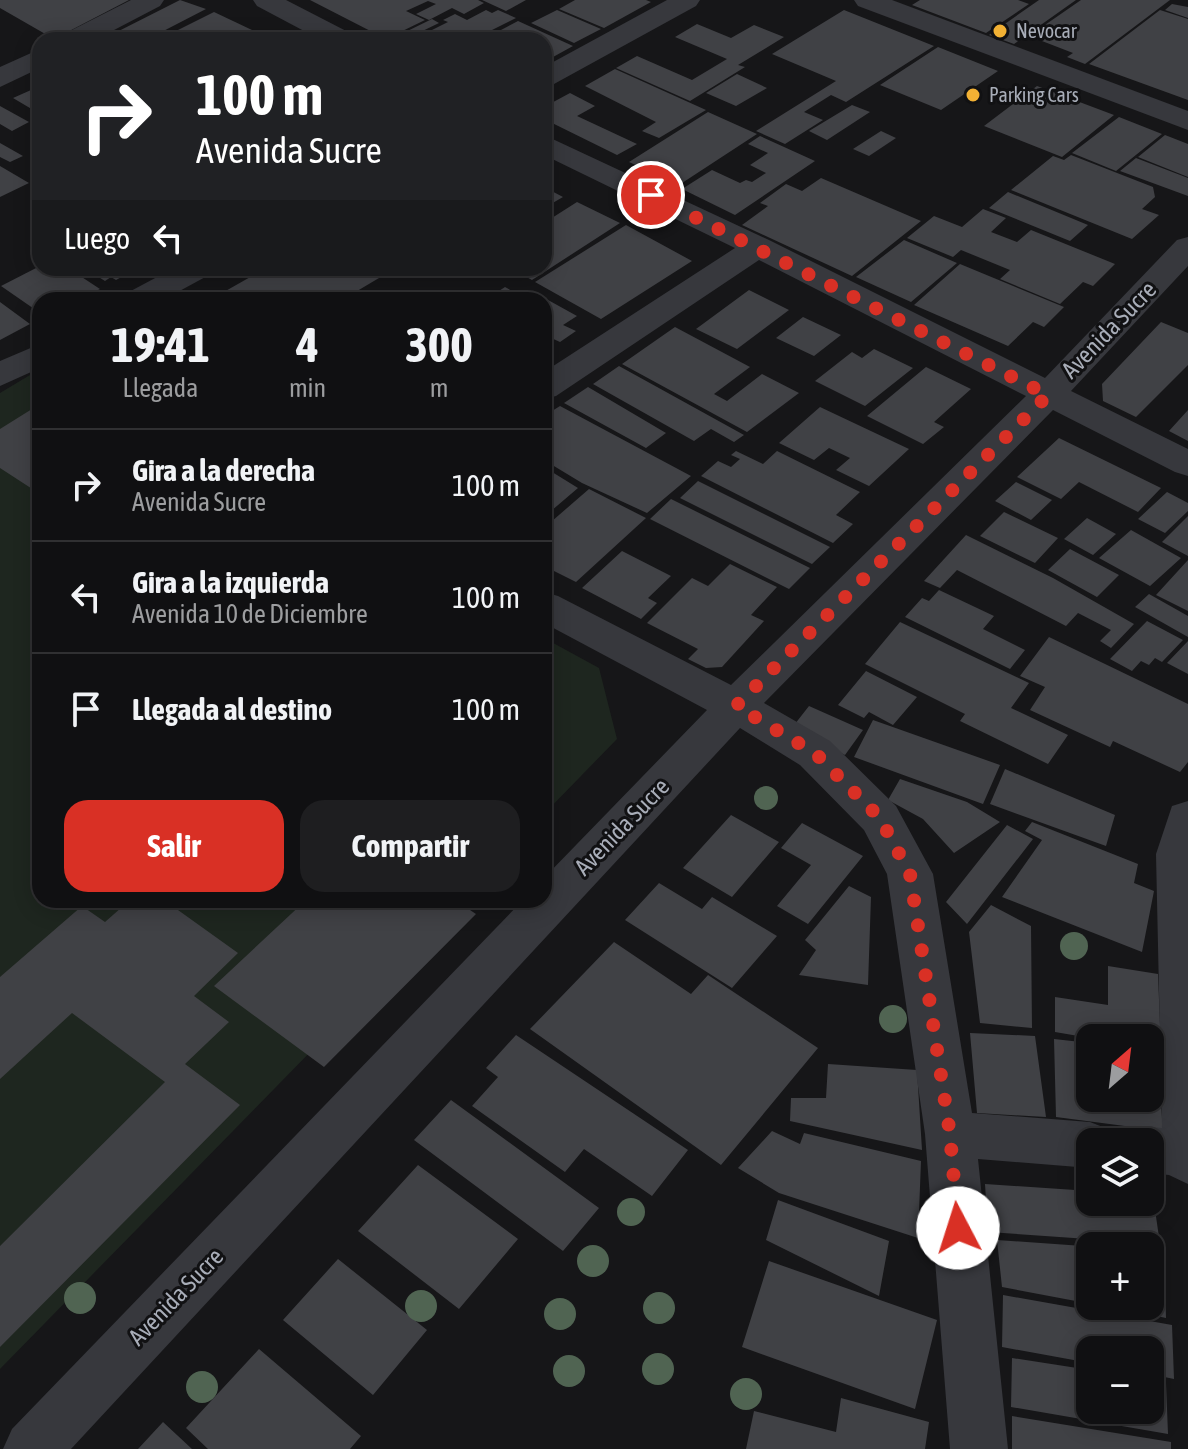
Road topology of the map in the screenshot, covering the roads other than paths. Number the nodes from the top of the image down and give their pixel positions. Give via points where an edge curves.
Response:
1 (151, 0) edge
2 (266, 0) edge
3 (687, 0) edge
4 (867, 0) edge
5 (89, 32) edge
6 (327, 32) edge
7 (32, 61) edge
8 (552, 74) edge
9 (0, 78) edge
10 (1188, 121) edge
11 (552, 148) edge
12 (758, 247) junction
13 (1182, 263) edge
14 (183, 276) edge
15 (154, 292) edge
16 (32, 358) edge
17 (0, 375) edge
18 (552, 383) edge
19 (1048, 395) junction
20 (1188, 464) edge
21 (552, 610) edge
22 (736, 706) junction
23 (1188, 818) edge
24 (552, 900) edge
25 (545, 908) edge
26 (950, 1134) junction
27 (1076, 1144) edge
28 (1164, 1151) edge
29 (1188, 1153) edge
30 (1188, 1160) edge
31 (32, 1449) edge
32 (979, 1449) edge

1 - 5 street
2 - 6 street
3 - 8 street
4 - 10 street
7 - 9 street
11 - 12 street
12 - 18 street
12 - 19 street
13 - 19 street, Avenida Sucre
14 - 15 street
16 - 17 street
19 - 20 street
19 - 22 street, Avenida Sucre
21 - 22 street
22 - 24 street, Avenida Sucre
22 - 26 street via 815,753 880,818 910,874
23 - 29 street via 1178,854
25 - 31 street, Avenida Sucre
26 - 27 street
26 - 32 street
28 - 29 street
29 - 30 street

